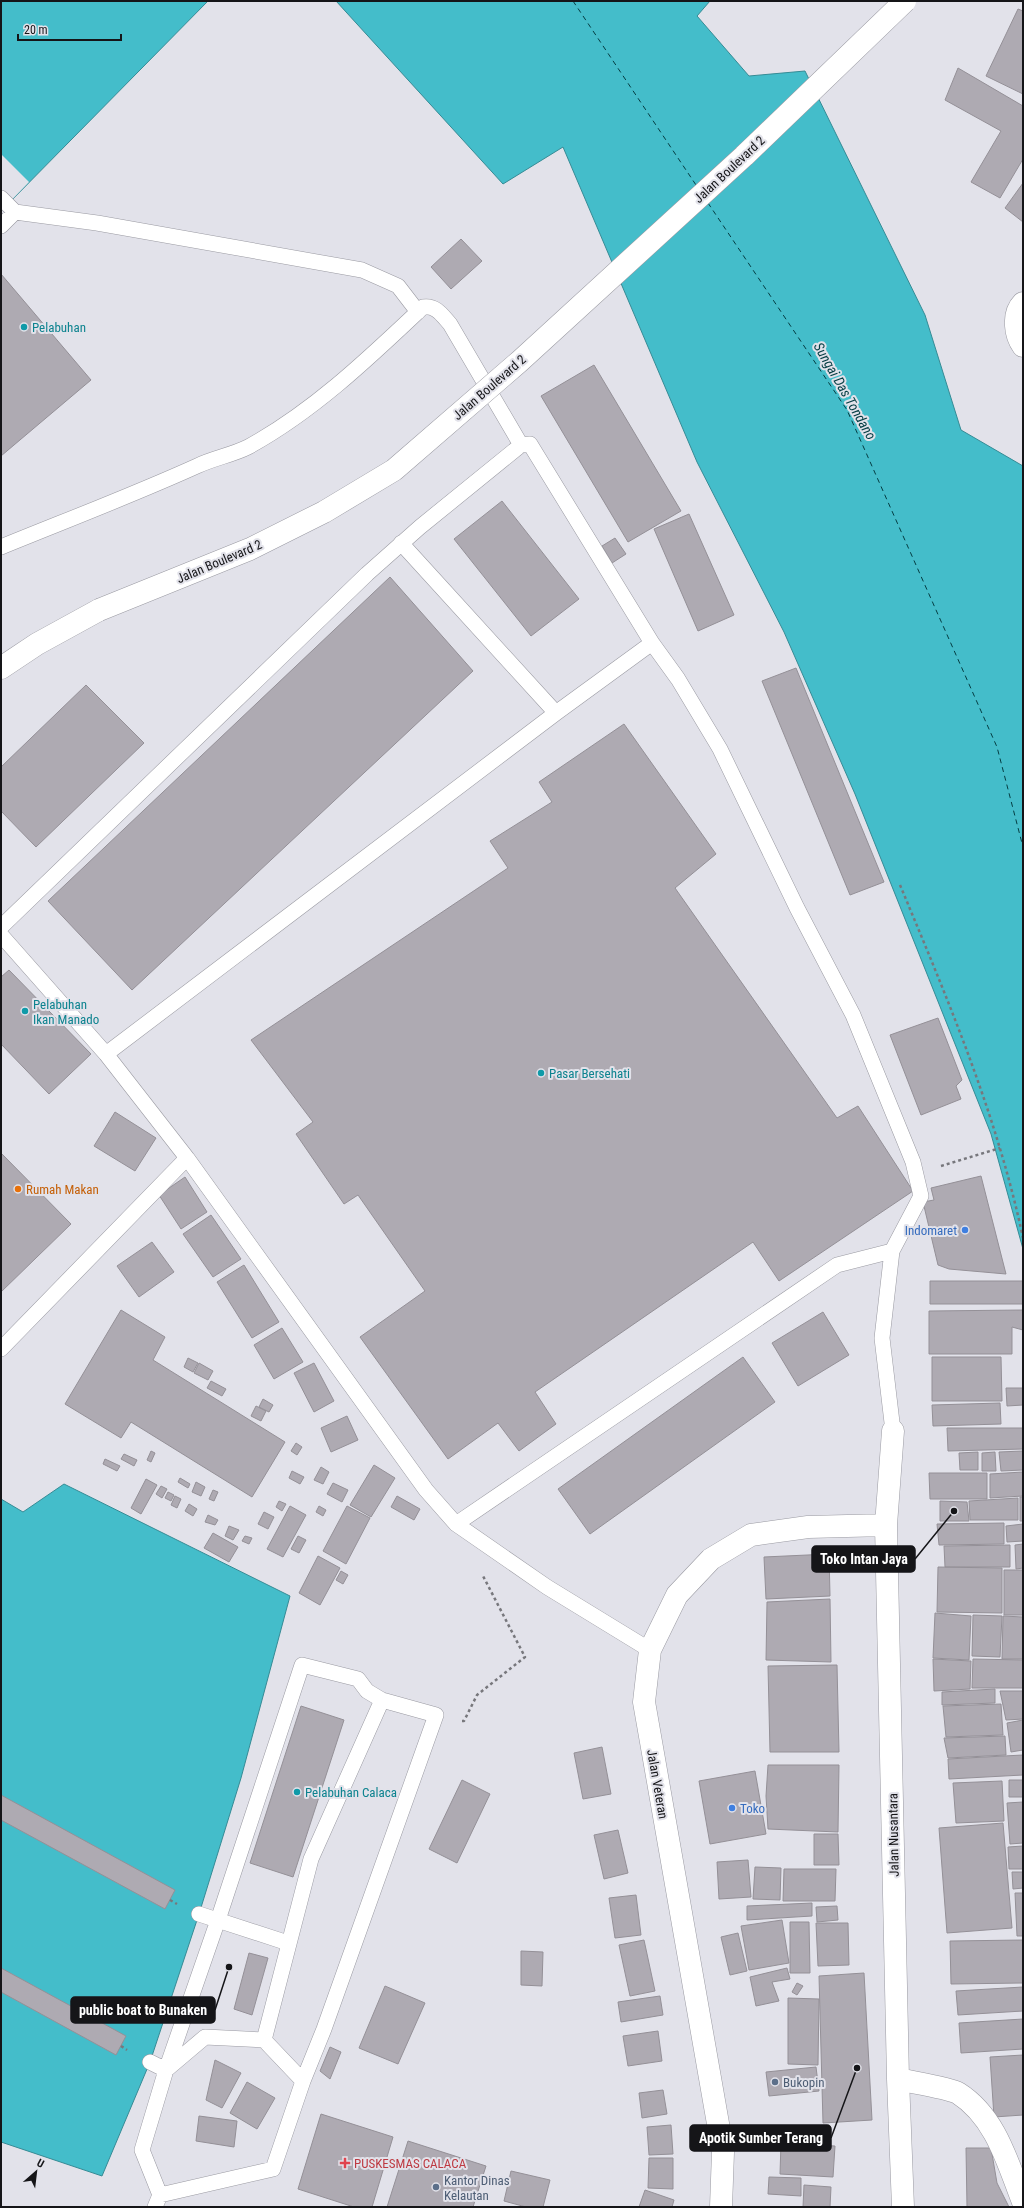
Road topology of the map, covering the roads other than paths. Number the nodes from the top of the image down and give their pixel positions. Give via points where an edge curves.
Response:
1 (905, 1) edge
2 (1, 198) edge
3 (15, 212) junction
4 (1, 226) edge
5 (1023, 303) edge
6 (418, 312) junction
7 (1023, 346) edge
8 (521, 445) junction
9 (401, 543) junction
10 (1, 547) edge
11 (652, 643) junction
12 (1, 668) edge
13 (556, 713) junction
14 (1, 927) edge
15 (1, 935) edge
16 (106, 1054) junction
17 (186, 1158) junction
18 (892, 1251) junction
19 (1, 1349) edge
20 (892, 1431) joint
21 (456, 1524) junction
22 (886, 1525) junction
23 (650, 1650) junction
24 (382, 1700) junction
25 (199, 1914) dead end
26 (218, 1920) junction
27 (288, 1943) junction
28 (264, 2040) junction
29 (150, 2062) dead end
30 (166, 2070) junction
31 (898, 2079) junction
32 (303, 2081) junction
33 (158, 2201) edge
34 (1023, 2202) edge
35 (721, 2207) edge
36 (903, 2207) edge

1 - 12 street, Jalan Boulevard 2, bridge via 744,156 520,360 394,470 324,512 250,549 99,610 37,644
2 - 3 lane
3 - 4 lane
3 - 6 lane via 96,223 362,270 398,286
5 - 7 street via 1015,323 1018,340
6 - 8 lane via 423,307 430,306 450,324
6 - 10 lane via 371,357 288,422 248,447
8 - 9 lane
8 - 11 lane via 530,444
9 - 13 lane
9 - 14 lane
11 - 13 lane
11 - 18 lane via 678,679 720,749 797,908 853,1015 913,1162 921,1196
13 - 16 lane
15 - 16 lane
16 - 17 lane
17 - 19 lane
17 - 21 lane via 426,1490
18 - 20 lane via 882,1338
18 - 21 lane via 837,1265
20 - 22 street, Jalan Nusantara
21 - 23 lane via 547,1587
22 - 23 street, Jalan Veteran via 808,1527 751,1535 711,1559 677,1595
22 - 31 street, Jalan Nusantara
23 - 35 street, Jalan Veteran via 644,1702 723,2152
24 - 26 lane via 367,1691 358,1680 302,1665
24 - 27 lane via 311,1859
24 - 32 lane via 436,1715
25 - 26 lane
26 - 27 lane
26 - 30 lane
27 - 28 lane
28 - 30 lane via 204,2037
28 - 32 lane
29 - 30 lane
30 - 33 lane via 142,2150
31 - 34 street via 957,2093 980,2114 999,2140
31 - 36 street, Jalan Nusantara
32 - 33 lane via 273,2170

